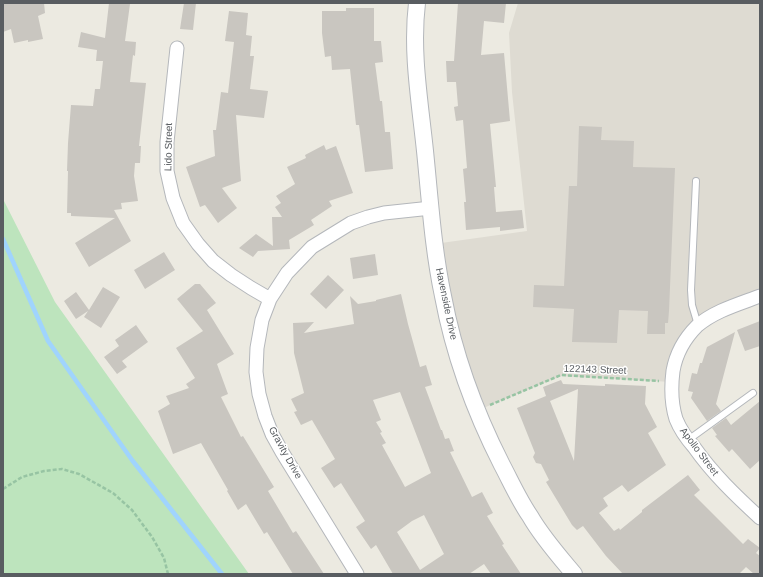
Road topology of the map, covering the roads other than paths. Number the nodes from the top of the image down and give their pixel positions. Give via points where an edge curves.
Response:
1 (417, 3) edge
2 (177, 48) dead end
3 (696, 181) dead end
4 (431, 208) junction
5 (760, 296) edge
6 (270, 299) junction
7 (698, 326) junction
8 (753, 394) dead end
9 (688, 440) junction
10 (760, 518) edge
11 (356, 574) edge
12 (574, 574) edge

1 - 4 street, Havenside Drive via 415,59
2 - 6 street, Lido Street via 167,142 167,171 173,198 183,223 212,261
3 - 7 lane via 691,290
4 - 6 street, Gravity Drive via 384,213 351,223 312,247 287,273
4 - 12 street, Havenside Drive via 442,296 456,352 476,410 493,449 530,516 547,542
5 - 7 street, Apollo Street via 709,317
6 - 11 street, Gravity Drive via 262,320 257,348 256,372 265,416 282,452
7 - 9 street, Apollo Street via 680,349 672,381 672,403 677,420
8 - 9 lane
9 - 10 street, Apollo Street via 703,461

